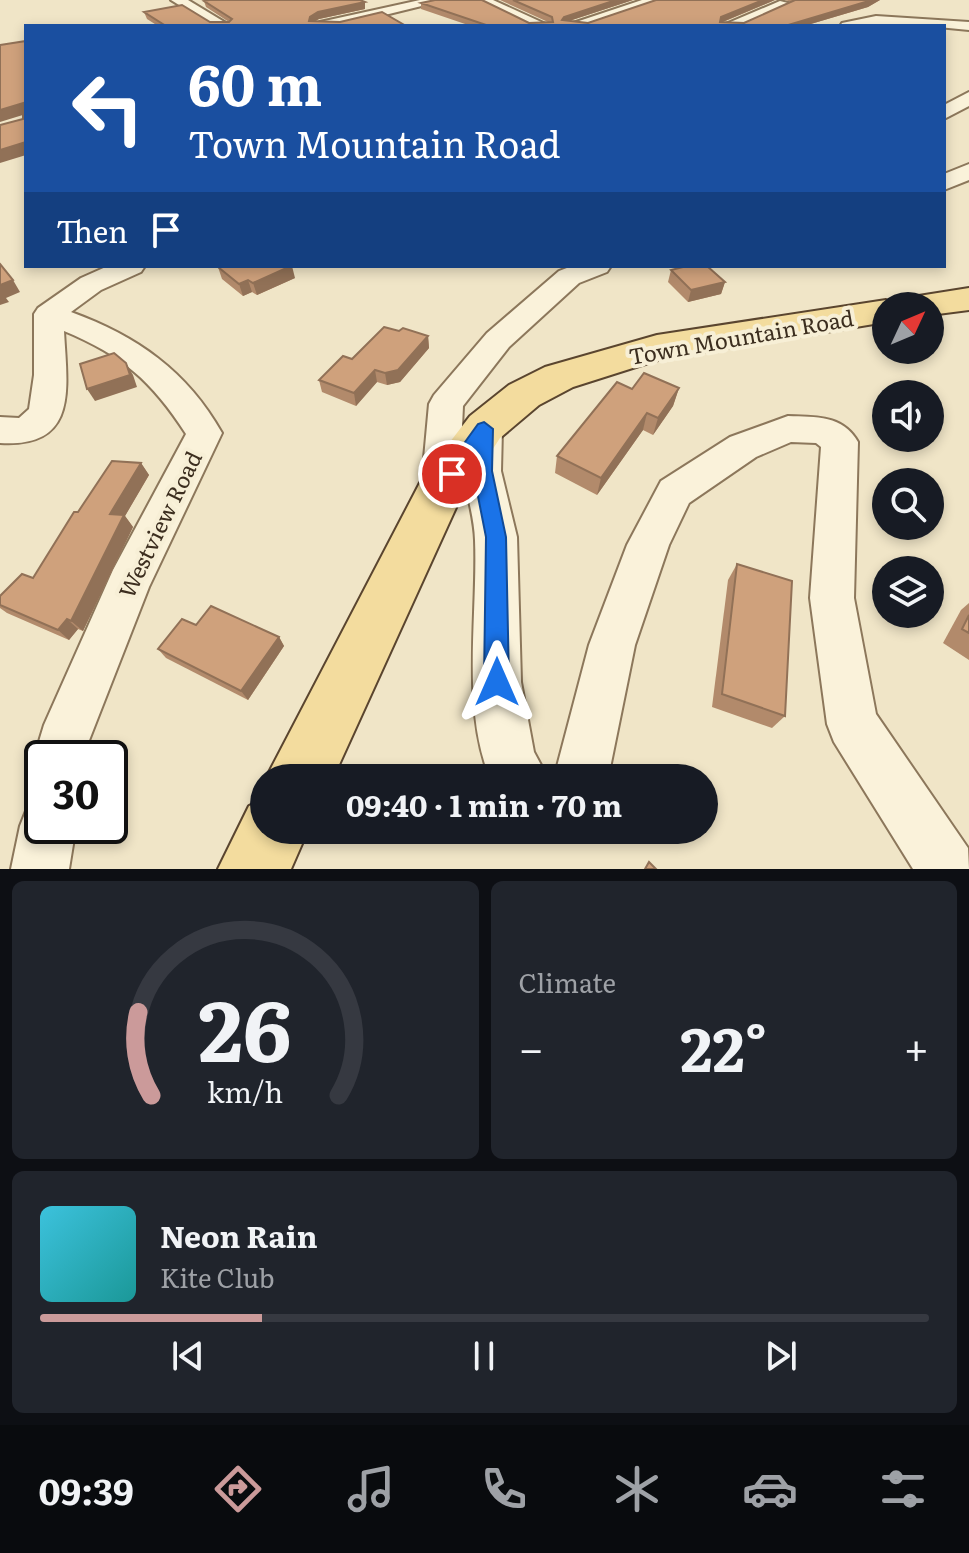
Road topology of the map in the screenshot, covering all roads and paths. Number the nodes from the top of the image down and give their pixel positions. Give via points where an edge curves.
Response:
1 (439, 0) edge
2 (481, 0) edge
3 (656, 0) edge
4 (185, 1) edge
5 (785, 4) edge
6 (883, 21) junction
7 (221, 24) edge
8 (329, 24) edge
9 (538, 24) edge
10 (578, 24) edge
11 (733, 24) edge
12 (861, 24) edge
13 (903, 24) edge
14 (920, 24) edge
15 (946, 26) edge
16 (946, 28) edge
17 (969, 28) edge
18 (965, 89) edge
19 (946, 111) edge
20 (969, 171) edge
21 (946, 182) edge
22 (127, 268) edge
23 (592, 268) edge
24 (969, 299) edge
25 (944, 302) edge
26 (872, 313) edge
27 (49, 314) junction
28 (484, 429) junction
29 (0, 430) edge
30 (440, 491) junction
31 (63, 740) edge
32 (306, 764) edge
33 (511, 764) edge
34 (584, 764) edge
35 (45, 844) edge
36 (266, 844) edge
37 (40, 869) edge
38 (254, 869) edge
39 (947, 869) edge

1 - 8 street
2 - 9 street
3 - 10 street
4 - 7 street
5 - 11 street
6 - 12 street
6 - 13 street
6 - 14 street
15 - 17 street
16 - 17 street
18 - 19 street
20 - 21 street
22 - 27 street via 91,284
23 - 30 street via 569,277 498,340 446,404
24 - 25 main road
26 - 28 main road, Town Mountain Road via 657,347 603,362 524,395
27 - 29 street via 50,411 38,427 20,434
27 - 31 street, Westview Road via 102,334 141,361 170,385 204,433 128,584
28 - 30 main road, Town Mountain Road
28 - 33 street via 482,471 496,537 497,682
30 - 32 main road, Town Mountain Road
34 - 39 street via 612,645 648,545 675,492 743,447 788,429 824,430 840,442 832,598 852,724
35 - 37 street
36 - 38 main road

